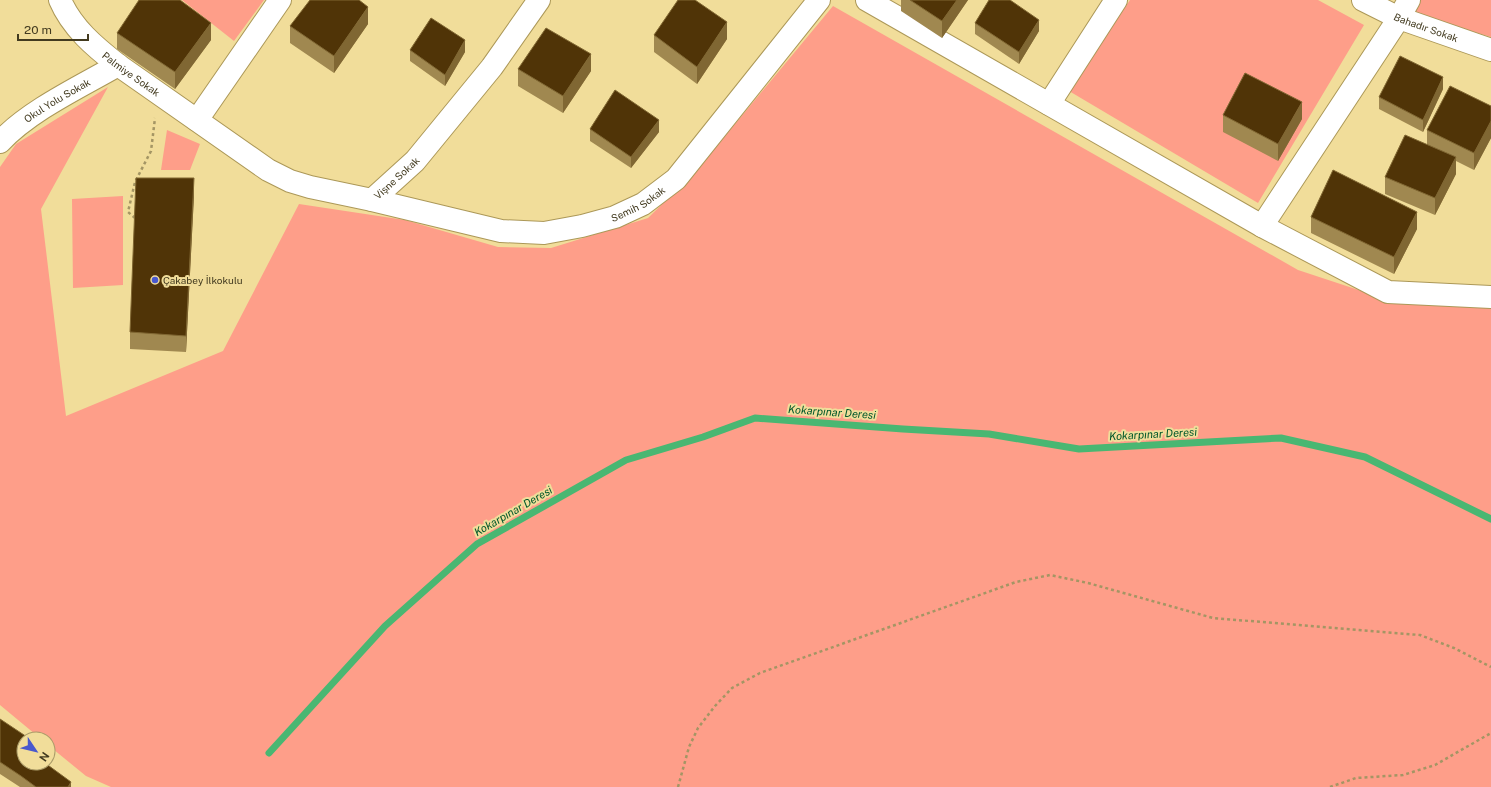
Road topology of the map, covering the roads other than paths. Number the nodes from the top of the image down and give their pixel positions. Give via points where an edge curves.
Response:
1 (60, 0) edge
2 (280, 0) edge
3 (539, 0) edge
4 (819, 0) edge
5 (867, 0) edge
6 (1116, 0) edge
7 (1363, 0) edge
8 (1404, 9) edge
9 (1491, 50) edge
10 (118, 65) junction
11 (1049, 104) junction
12 (197, 120) junction
13 (0, 142) edge
14 (372, 200) junction
15 (1262, 226) junction
16 (1491, 297) edge

1 - 10 street, Palmiye Sokak via 80,31
2 - 12 street
3 - 14 street, Vişne Sokak via 492,67 415,161
4 - 14 street, Semih Sokak via 676,179 643,204 615,218 544,233 501,231
5 - 11 street
6 - 11 street
7 - 8 street, Bahadır Sokak
8 - 9 street, Bahadır Sokak
8 - 15 street
10 - 12 street, Palmiye Sokak
10 - 13 street, Okul Yolu Sokak via 33,114
11 - 15 street
12 - 14 street, Vişne Sokak via 268,170 290,181
15 - 16 street via 1388,292

